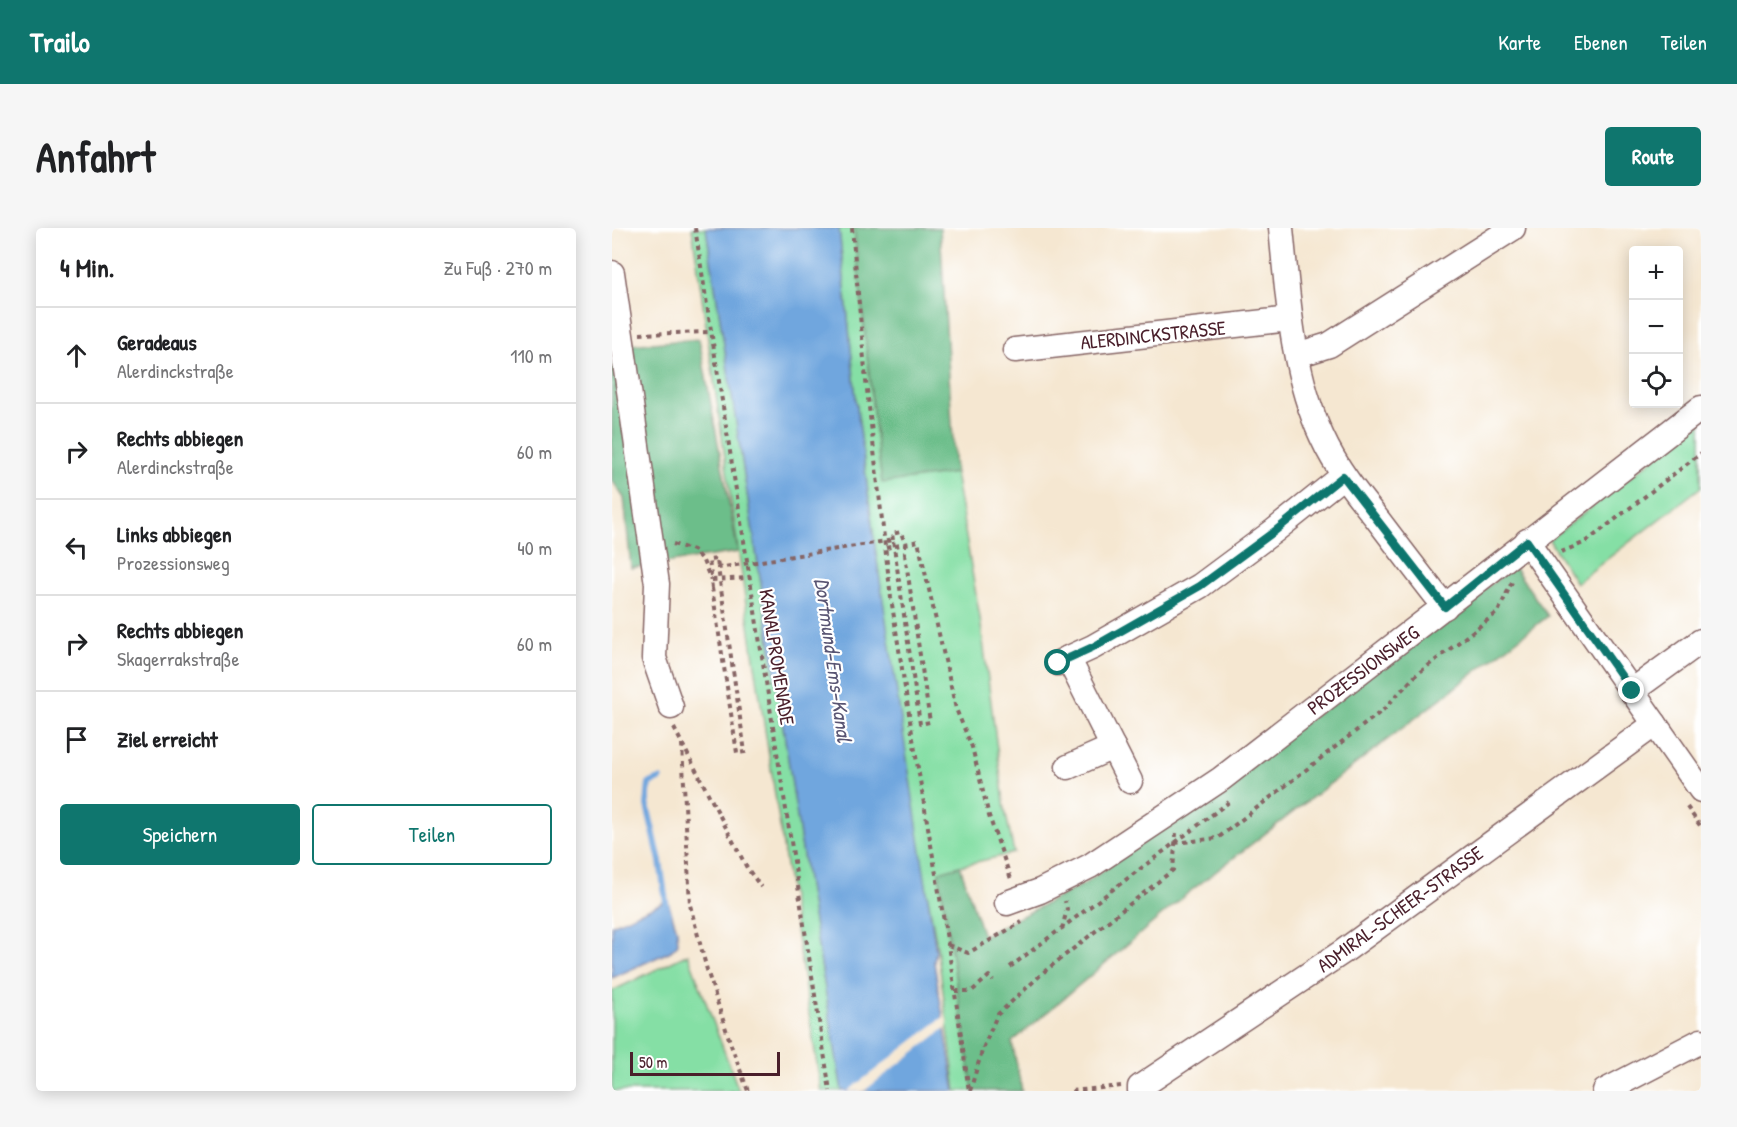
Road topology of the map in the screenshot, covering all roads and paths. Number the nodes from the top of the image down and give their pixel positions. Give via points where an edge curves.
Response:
1 (695, 228) edge
2 (852, 228) edge
3 (1281, 228) edge
4 (1513, 228) edge
5 (612, 273) edge
6 (1290, 319) junction
7 (711, 332) junction
8 (621, 334) junction
9 (1016, 350) dead end
10 (1297, 355) junction
11 (1701, 408) edge
12 (1701, 453) edge
13 (1343, 476) junction
14 (892, 540) junction
15 (650, 542) junction
16 (905, 544) junction
17 (886, 548) junction
18 (1534, 550) junction
19 (718, 568) junction
20 (749, 578) junction
21 (711, 580) junction
22 (1512, 582) dead end
23 (1445, 607) junction
24 (1701, 641) edge
25 (1632, 691) junction
26 (671, 707) dead end
27 (1655, 724) junction
28 (1113, 747) junction
29 (1068, 767) dead end
30 (1130, 781) dead end
31 (1701, 790) edge
32 (761, 887) dead end
33 (1030, 894) junction
34 (1065, 898) dead end
35 (1007, 903) dead end
36 (1010, 967) dead end
37 (993, 981) dead end
38 (955, 991) junction
39 (1701, 1041) edge
40 (1140, 1089) edge
41 (748, 1091) edge
42 (830, 1091) edge
43 (969, 1091) edge
44 (1072, 1091) edge
45 (1605, 1091) edge

1 - 7 path, KANALPROMENADE
2 - 17 path
3 - 6 street
4 - 10 street via 1329,345
5 - 8 street
6 - 9 street, ALERDINCKSTRASSE
6 - 10 street
7 - 8 path
7 - 20 path, KANALPROMENADE
8 - 15 street
10 - 13 street via 1307,401
11 - 18 street, PROZESSIONSWEG
12 - 18 path via 1586,542
13 - 23 street
13 - 28 street via 1200,586 1063,661
14 - 16 path via 892,534 901,532
14 - 16 path, bridge via 920,724 930,722
14 - 19 path, bridge
15 - 21 path via 672,543 693,550
15 - 26 street via 657,584 654,658
16 - 17 path
16 - 33 path via 918,541 956,709 972,747 989,816 1014,887
17 - 38 path via 910,722
18 - 23 street, PROZESSIONSWEG
18 - 25 street
19 - 21 path via 717,558 709,560
19 - 21 path, bridge via 745,752 737,753
20 - 21 path
20 - 42 path, KANALPROMENADE
22 - 43 path via 1498,612 1416,675 1383,710 1218,838 1175,844 1173,870 1045,970 997,1015
23 - 33 street, PROZESSIONSWEG via 1221,779 1090,866
24 - 25 street
25 - 27 street
27 - 31 street
27 - 40 street, ADMIRAL-SCHEER-STRASSE via 1344,951
28 - 29 street
28 - 30 street
32 - 41 path via 747,868 682,744 690,905 707,970
33 - 35 street, PROZESSIONSWEG
34 - 36 path via 1067,909 1062,929
37 - 38 path via 989,976 972,991
38 - 43 path
39 - 45 street
40 - 44 path via 1117,1086

